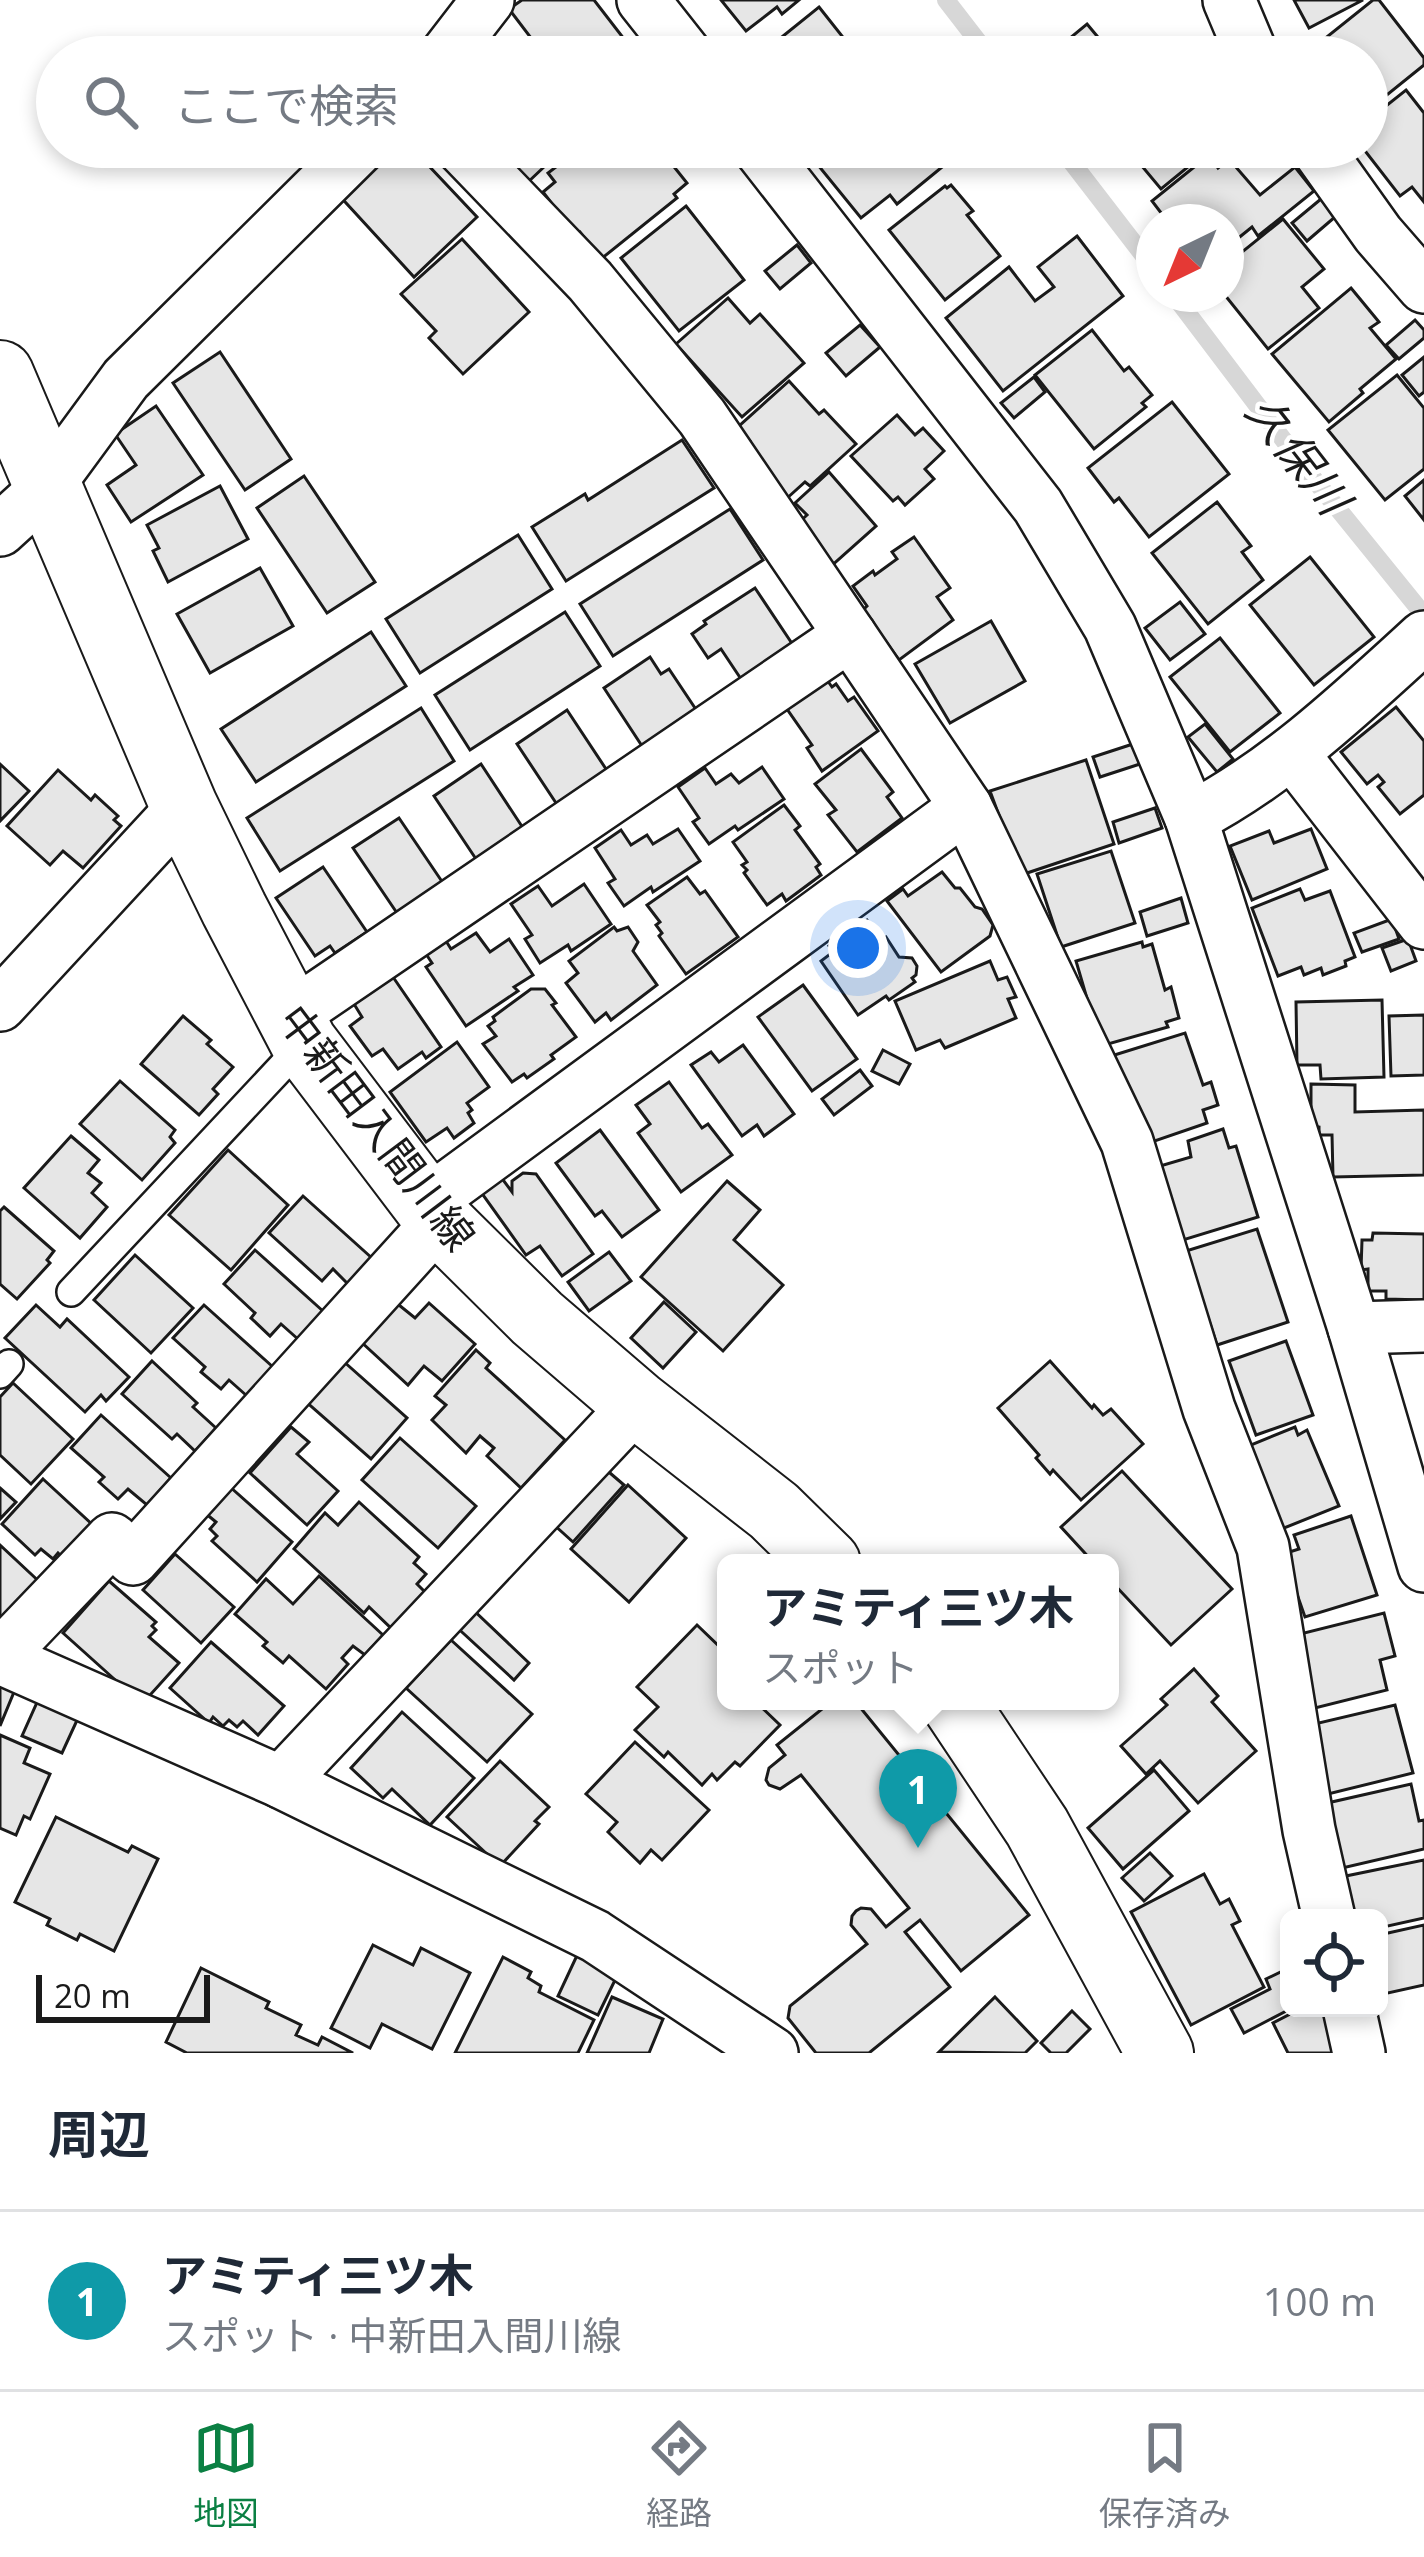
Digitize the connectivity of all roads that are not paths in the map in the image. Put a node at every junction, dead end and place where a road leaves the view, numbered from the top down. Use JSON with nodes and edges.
{"nodes":[{"id":1,"x":488,"y":0,"type":"edge"},
{"id":2,"x":644,"y":0,"type":"edge"},
{"id":3,"x":1229,"y":0,"type":"edge"},
{"id":4,"x":460,"y":36,"type":"edge"},
{"id":5,"x":672,"y":36,"type":"edge"},
{"id":6,"x":1244,"y":36,"type":"edge"},
{"id":7,"x":339,"y":168,"type":"edge"},
{"id":8,"x":481,"y":168,"type":"edge"},
{"id":9,"x":774,"y":168,"type":"edge"},
{"id":10,"x":1331,"y":168,"type":"edge"},
{"id":11,"x":1424,"y":287,"type":"edge"},
{"id":12,"x":0,"y":374,"type":"edge"},
{"id":13,"x":23,"y":509,"type":"edge"},
{"id":14,"x":850,"y":635,"type":"junction"},
{"id":15,"x":1418,"y":643,"type":"edge"},
{"id":16,"x":1292,"y":753,"type":"junction"},
{"id":17,"x":184,"y":806,"type":"junction"},
{"id":18,"x":967,"y":807,"type":"junction"},
{"id":19,"x":1191,"y":818,"type":"junction"},
{"id":20,"x":1424,"y":923,"type":"edge"},
{"id":21,"x":0,"y":1005,"type":"edge"},
{"id":22,"x":297,"y":1030,"type":"junction"},
{"id":23,"x":432,"y":1212,"type":"junction"},
{"id":24,"x":71,"y":1292,"type":"dead end"},
{"id":25,"x":1424,"y":1326,"type":"edge"},
{"id":26,"x":1354,"y":1328,"type":"junction"},
{"id":27,"x":637,"y":1404,"type":"junction"},
{"id":28,"x":817,"y":1554,"type":"edge"},
{"id":29,"x":1424,"y":1566,"type":"edge"},
{"id":30,"x":0,"y":1657,"type":"edge"},
{"id":31,"x":959,"y":1710,"type":"edge"},
{"id":32,"x":281,"y":1782,"type":"junction"},
{"id":33,"x":1327,"y":1909,"type":"edge"},
{"id":34,"x":1351,"y":2017,"type":"edge"},
{"id":35,"x":772,"y":2053,"type":"edge"},
{"id":36,"x":1160,"y":2053,"type":"edge"},
{"id":37,"x":1359,"y":2053,"type":"edge"}],
"edges":[{"from":1,"to":4,"type":"street"},
{"from":2,"to":5,"type":"street"},
{"from":3,"to":6,"type":"street"},
{"from":7,"to":13,"type":"street"},
{"from":8,"to":14,"type":"street"},
{"from":9,"to":19,"type":"street"},
{"from":10,"to":11,"type":"street"},
{"from":12,"to":13,"type":"main road","name":"中新田入間川線"},
{"from":13,"to":17,"type":"main road","name":"中新田入間川線"},
{"from":14,"to":18,"type":"street"},
{"from":14,"to":22,"type":"street"},
{"from":15,"to":16,"type":"street"},
{"from":16,"to":19,"type":"street"},
{"from":16,"to":20,"type":"street"},
{"from":17,"to":21,"type":"street"},
{"from":17,"to":22,"type":"main road","name":"中新田入間川線"},
{"from":18,"to":23,"type":"street"},
{"from":18,"to":33,"type":"street"},
{"from":19,"to":26,"type":"street"},
{"from":22,"to":23,"type":"main road","name":"中新田入間川線"},
{"from":22,"to":24,"type":"lane"},
{"from":23,"to":27,"type":"main road","name":"中新田入間川線"},
{"from":23,"to":30,"type":"street"},
{"from":25,"to":26,"type":"street"},
{"from":26,"to":29,"type":"street"},
{"from":27,"to":28,"type":"main road","name":"中新田入間川線"},
{"from":27,"to":32,"type":"street"},
{"from":30,"to":32,"type":"street"},
{"from":31,"to":36,"type":"main road"},
{"from":32,"to":35,"type":"street"},
{"from":34,"to":37,"type":"street"}]}
